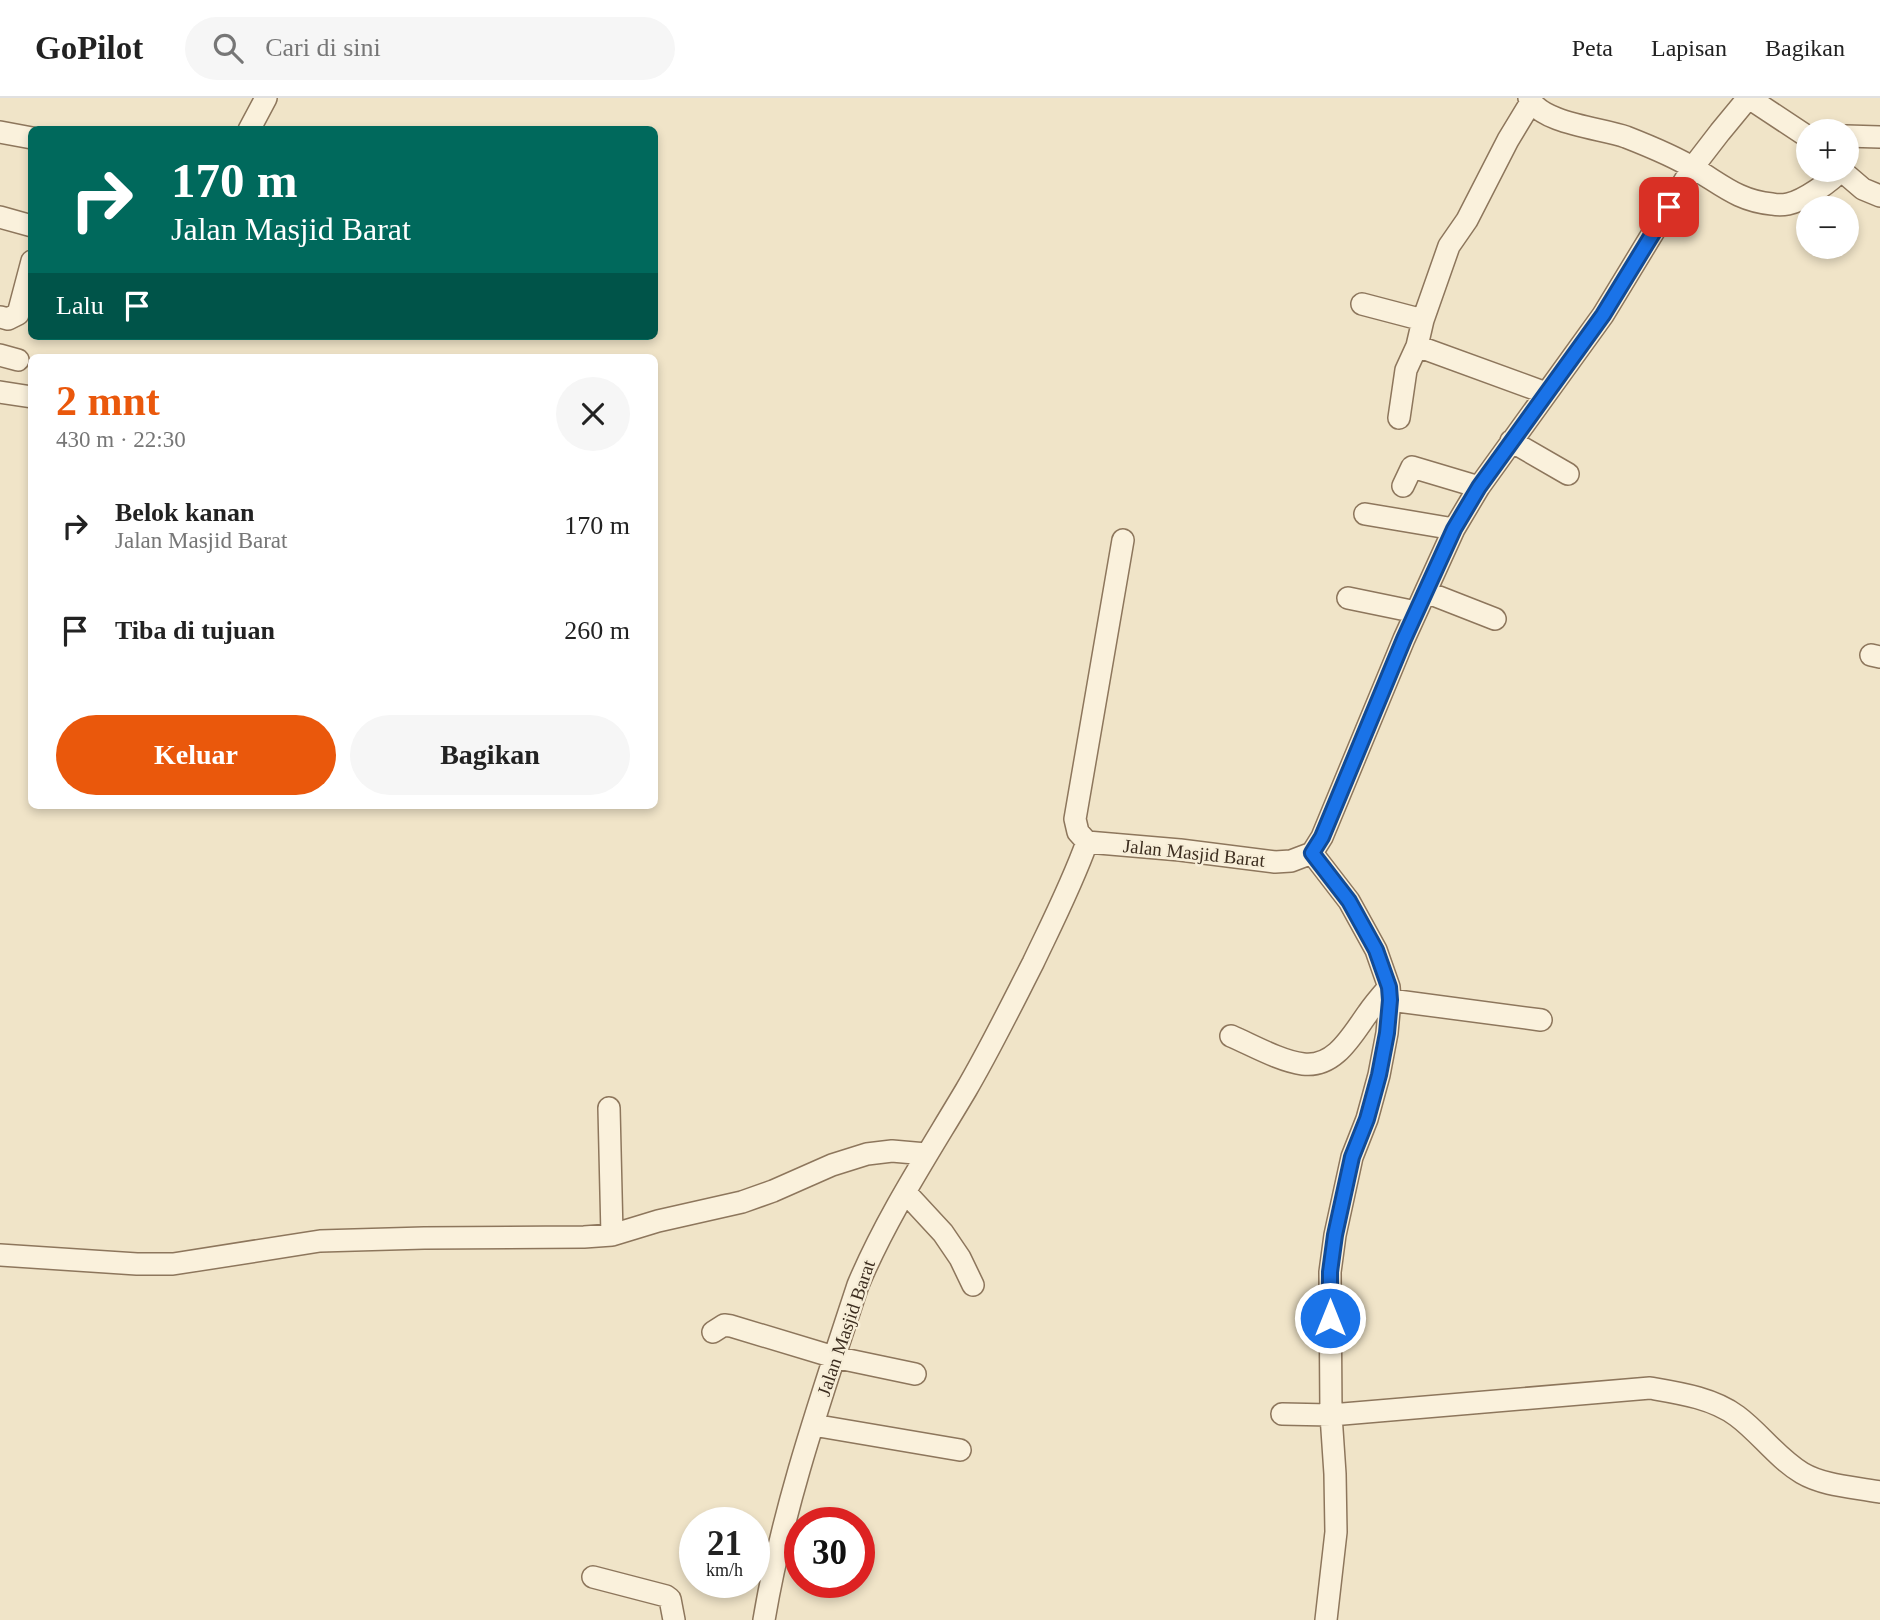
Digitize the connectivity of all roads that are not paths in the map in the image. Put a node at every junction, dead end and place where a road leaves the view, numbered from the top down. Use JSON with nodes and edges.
{"nodes":[{"id":1,"x":267,"y":98,"type":"edge"},
{"id":2,"x":1749,"y":98,"type":"edge"},
{"id":3,"x":1530,"y":100,"type":"edge"},
{"id":4,"x":251,"y":126,"type":"edge"},
{"id":5,"x":1796,"y":129,"type":"edge"},
{"id":6,"x":0,"y":132,"type":"edge"},
{"id":7,"x":1859,"y":136,"type":"edge"},
{"id":8,"x":28,"y":137,"type":"edge"},
{"id":9,"x":1880,"y":137,"type":"edge"},
{"id":10,"x":1693,"y":167,"type":"junction"},
{"id":11,"x":1826,"y":182,"type":"edge"},
{"id":12,"x":1855,"y":182,"type":"edge"},
{"id":13,"x":1880,"y":196,"type":"edge"},
{"id":14,"x":0,"y":217,"type":"edge"},
{"id":15,"x":28,"y":225,"type":"edge"},
{"id":16,"x":28,"y":276,"type":"edge"},
{"id":17,"x":1362,"y":304,"type":"dead end"},
{"id":18,"x":0,"y":317,"type":"edge"},
{"id":19,"x":1423,"y":320,"type":"junction"},
{"id":20,"x":1416,"y":346,"type":"junction"},
{"id":21,"x":0,"y":392,"type":"edge"},
{"id":22,"x":1546,"y":393,"type":"junction"},
{"id":23,"x":28,"y":396,"type":"edge"},
{"id":24,"x":1399,"y":418,"type":"dead end"},
{"id":25,"x":1511,"y":442,"type":"junction"},
{"id":26,"x":1568,"y":474,"type":"dead end"},
{"id":27,"x":1403,"y":486,"type":"dead end"},
{"id":28,"x":1479,"y":487,"type":"junction"},
{"id":29,"x":1365,"y":514,"type":"dead end"},
{"id":30,"x":1454,"y":529,"type":"junction"},
{"id":31,"x":1123,"y":540,"type":"dead end"},
{"id":32,"x":1426,"y":592,"type":"junction"},
{"id":33,"x":1348,"y":598,"type":"dead end"},
{"id":34,"x":1416,"y":612,"type":"junction"},
{"id":35,"x":1495,"y":619,"type":"dead end"},
{"id":36,"x":1087,"y":842,"type":"junction"},
{"id":37,"x":1312,"y":853,"type":"junction"},
{"id":38,"x":1389,"y":994,"type":"junction"},
{"id":39,"x":1541,"y":1020,"type":"dead end"},
{"id":40,"x":1231,"y":1035,"type":"dead end"},
{"id":41,"x":609,"y":1108,"type":"dead end"},
{"id":42,"x":926,"y":1154,"type":"junction"},
{"id":43,"x":906,"y":1192,"type":"junction"},
{"id":44,"x":612,"y":1234,"type":"junction"},
{"id":45,"x":0,"y":1255,"type":"edge"},
{"id":46,"x":973,"y":1285,"type":"dead end"},
{"id":47,"x":713,"y":1332,"type":"dead end"},
{"id":48,"x":834,"y":1357,"type":"junction"},
{"id":49,"x":915,"y":1374,"type":"dead end"},
{"id":50,"x":1282,"y":1414,"type":"dead end"},
{"id":51,"x":1331,"y":1415,"type":"junction"},
{"id":52,"x":813,"y":1425,"type":"junction"},
{"id":53,"x":960,"y":1450,"type":"dead end"},
{"id":54,"x":1880,"y":1492,"type":"edge"},
{"id":55,"x":593,"y":1577,"type":"dead end"},
{"id":56,"x":674,"y":1620,"type":"edge"},
{"id":57,"x":764,"y":1620,"type":"edge"},
{"id":58,"x":1326,"y":1620,"type":"edge"}],
"edges":[{"from":1,"to":4,"type":"street"},
{"from":2,"to":5,"type":"street"},
{"from":2,"to":10,"type":"street"},
{"from":3,"to":10,"type":"street"},
{"from":3,"to":19,"type":"street"},
{"from":6,"to":8,"type":"street"},
{"from":7,"to":9,"type":"street"},
{"from":10,"to":11,"type":"street"},
{"from":10,"to":22,"type":"street"},
{"from":12,"to":13,"type":"street"},
{"from":14,"to":15,"type":"street"},
{"from":16,"to":18,"type":"street"},
{"from":17,"to":19,"type":"street"},
{"from":19,"to":20,"type":"street"},
{"from":20,"to":22,"type":"street"},
{"from":20,"to":24,"type":"street"},
{"from":21,"to":23,"type":"street"},
{"from":22,"to":25,"type":"street"},
{"from":25,"to":26,"type":"street"},
{"from":25,"to":28,"type":"street"},
{"from":27,"to":28,"type":"street"},
{"from":28,"to":30,"type":"street"},
{"from":29,"to":30,"type":"street"},
{"from":30,"to":32,"type":"street"},
{"from":31,"to":36,"type":"street"},
{"from":32,"to":34,"type":"street"},
{"from":32,"to":35,"type":"street"},
{"from":33,"to":34,"type":"street"},
{"from":34,"to":37,"type":"street"},
{"from":36,"to":37,"type":"street","name":"Jalan Masjid Barat"},
{"from":36,"to":42,"type":"street","name":"Jalan Masjid Barat"},
{"from":37,"to":38,"type":"street"},
{"from":38,"to":39,"type":"street"},
{"from":38,"to":40,"type":"street"},
{"from":38,"to":51,"type":"street"},
{"from":41,"to":44,"type":"street"},
{"from":42,"to":43,"type":"street","name":"Jalan Masjid Barat"},
{"from":42,"to":44,"type":"street"},
{"from":43,"to":46,"type":"street"},
{"from":43,"to":48,"type":"street","name":"Jalan Masjid Barat"},
{"from":44,"to":45,"type":"street"},
{"from":47,"to":48,"type":"street"},
{"from":48,"to":49,"type":"street"},
{"from":48,"to":52,"type":"street","name":"Jalan Masjid Barat"},
{"from":50,"to":51,"type":"street"},
{"from":51,"to":54,"type":"street"},
{"from":51,"to":58,"type":"street"},
{"from":52,"to":53,"type":"street"},
{"from":52,"to":57,"type":"street","name":"Jalan Masjid Barat"},
{"from":55,"to":56,"type":"street"}]}
